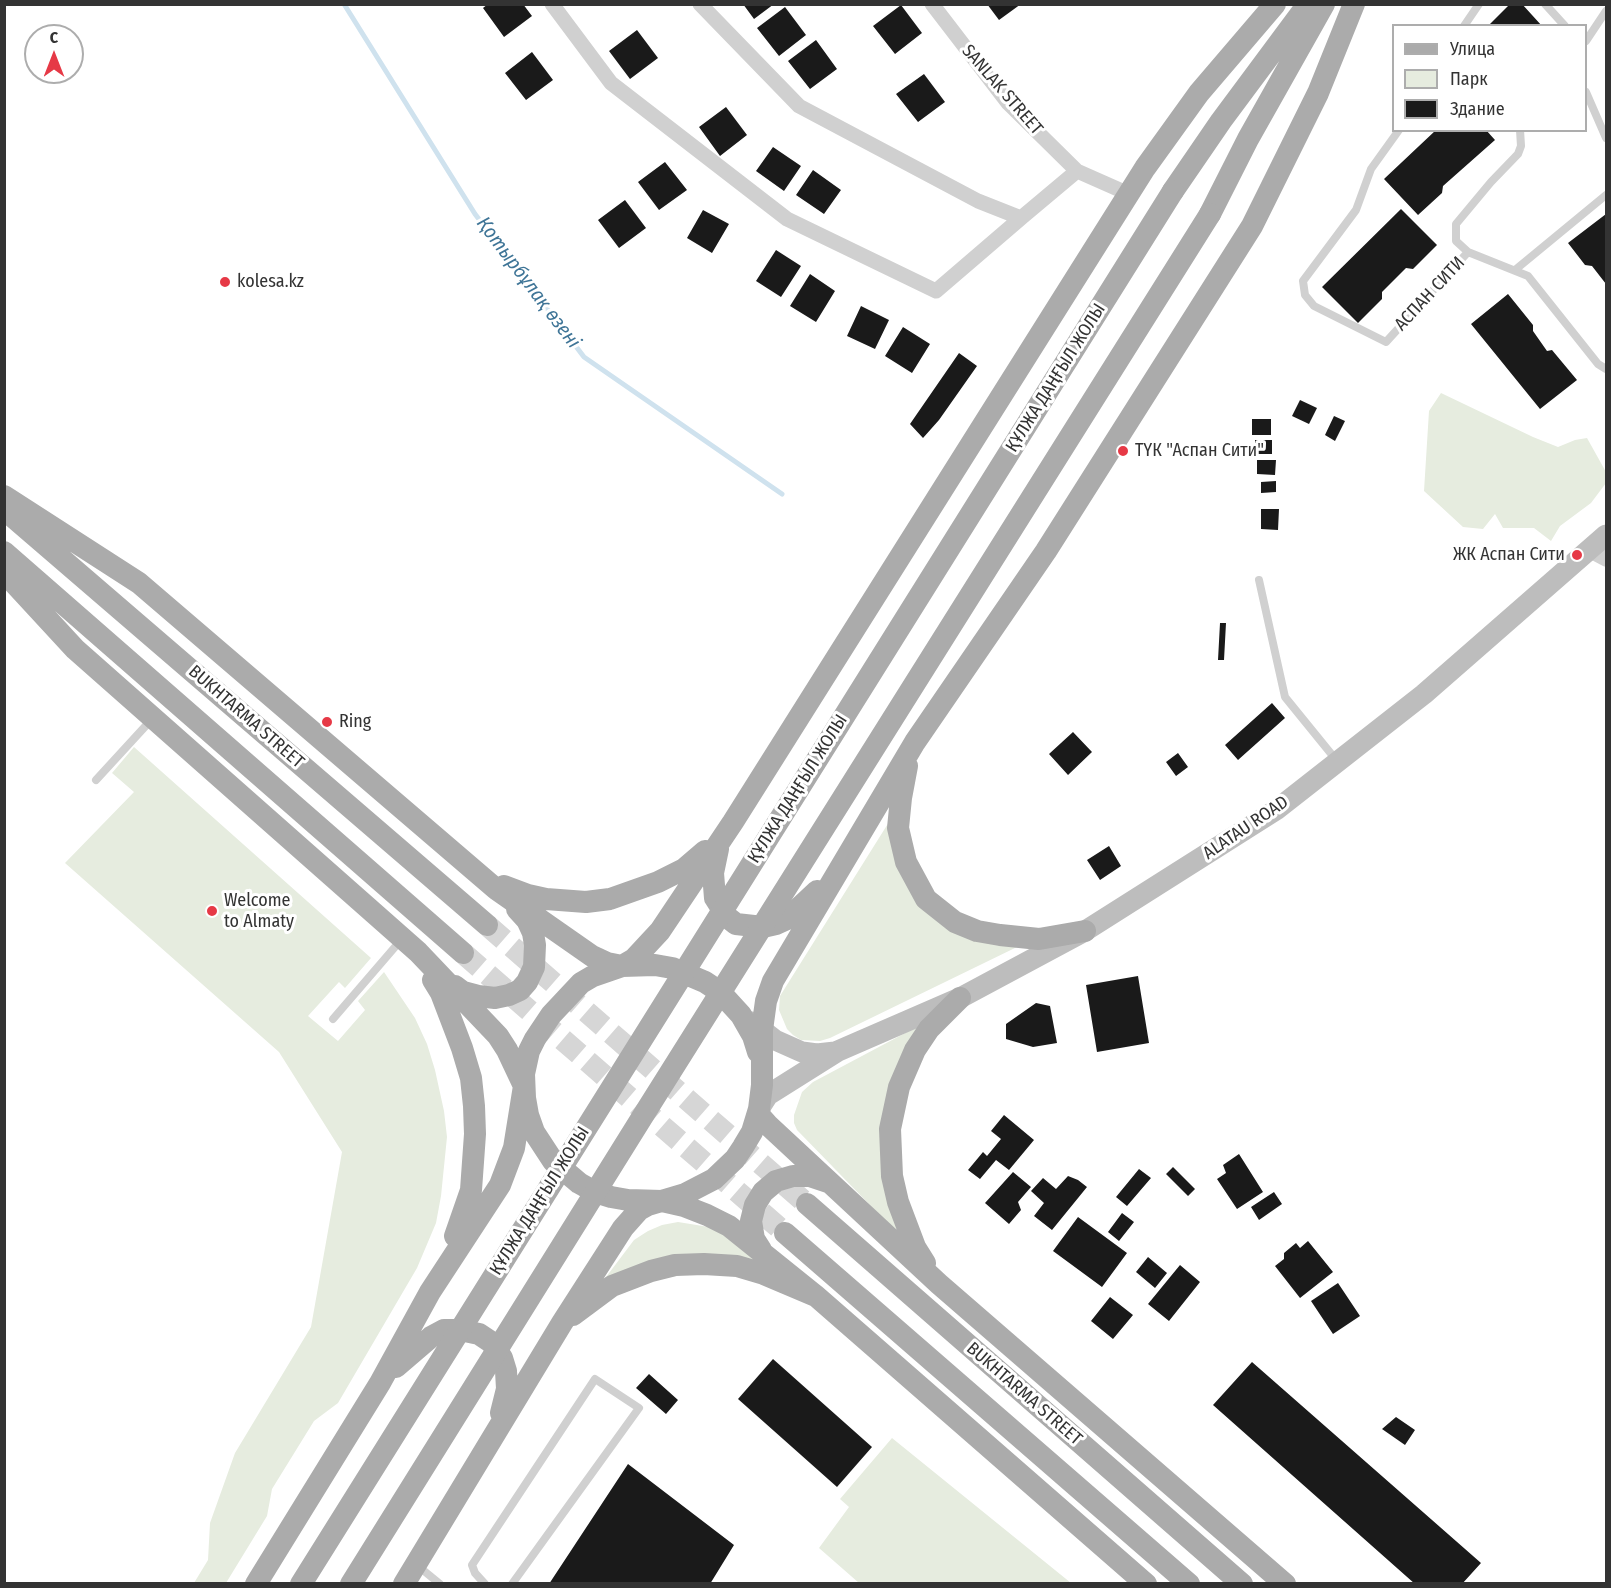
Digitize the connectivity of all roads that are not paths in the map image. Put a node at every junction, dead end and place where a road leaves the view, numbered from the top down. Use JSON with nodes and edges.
{"nodes":[{"id":1,"x":552,"y":4,"type":"edge"},
{"id":2,"x":700,"y":4,"type":"edge"},
{"id":3,"x":932,"y":4,"type":"edge"},
{"id":4,"x":1275,"y":4,"type":"edge"},
{"id":5,"x":1308,"y":4,"type":"edge"},
{"id":6,"x":1324,"y":4,"type":"edge"},
{"id":7,"x":1354,"y":4,"type":"edge"},
{"id":8,"x":1479,"y":4,"type":"edge"},
{"id":9,"x":1545,"y":4,"type":"edge"},
{"id":10,"x":1606,"y":11,"type":"edge"},
{"id":11,"x":1465,"y":24,"type":"edge"},
{"id":12,"x":1562,"y":24,"type":"edge"},
{"id":13,"x":1587,"y":40,"type":"edge"},
{"id":14,"x":1587,"y":94,"type":"edge"},
{"id":15,"x":1398,"y":132,"type":"edge"},
{"id":16,"x":1520,"y":132,"type":"edge"},
{"id":17,"x":1606,"y":138,"type":"edge"},
{"id":18,"x":1077,"y":171,"type":"junction"},
{"id":19,"x":1129,"y":194,"type":"junction"},
{"id":20,"x":1606,"y":195,"type":"edge"},
{"id":21,"x":1021,"y":218,"type":"junction"},
{"id":22,"x":1468,"y":252,"type":"junction"},
{"id":23,"x":1515,"y":270,"type":"junction"},
{"id":24,"x":1606,"y":369,"type":"edge"},
{"id":25,"x":4,"y":496,"type":"edge"},
{"id":26,"x":4,"y":509,"type":"edge"},
{"id":27,"x":1606,"y":535,"type":"edge"},
{"id":28,"x":4,"y":552,"type":"edge"},
{"id":29,"x":1598,"y":555,"type":"edge"},
{"id":30,"x":4,"y":572,"type":"edge"},
{"id":31,"x":1259,"y":580,"type":"dead end"},
{"id":32,"x":153,"y":718,"type":"junction"},
{"id":33,"x":915,"y":742,"type":"junction"},
{"id":34,"x":1338,"y":762,"type":"junction"},
{"id":35,"x":96,"y":780,"type":"dead end"},
{"id":36,"x":728,"y":829,"type":"junction"},
{"id":37,"x":847,"y":856,"type":"junction"},
{"id":38,"x":475,"y":872,"type":"junction"},
{"id":39,"x":496,"y":889,"type":"junction"},
{"id":40,"x":487,"y":925,"type":"tunnel mouth"},
{"id":41,"x":1085,"y":931,"type":"junction"},
{"id":42,"x":417,"y":952,"type":"junction"},
{"id":43,"x":464,"y":953,"type":"tunnel mouth"},
{"id":44,"x":622,"y":966,"type":"junction"},
{"id":45,"x":960,"y":998,"type":"junction"},
{"id":46,"x":733,"y":1005,"type":"junction"},
{"id":47,"x":333,"y":1019,"type":"dead end"},
{"id":48,"x":762,"y":1030,"type":"junction"},
{"id":49,"x":838,"y":1052,"type":"junction"},
{"id":50,"x":762,"y":1071,"type":"junction"},
{"id":51,"x":524,"y":1086,"type":"junction"},
{"id":52,"x":759,"y":1109,"type":"junction"},
{"id":53,"x":829,"y":1183,"type":"junction"},
{"id":54,"x":662,"y":1201,"type":"junction"},
{"id":55,"x":807,"y":1204,"type":"tunnel mouth"},
{"id":56,"x":785,"y":1233,"type":"tunnel mouth"},
{"id":57,"x":761,"y":1250,"type":"junction"},
{"id":58,"x":939,"y":1284,"type":"junction"},
{"id":59,"x":430,"y":1292,"type":"junction"},
{"id":60,"x":816,"y":1296,"type":"junction"},
{"id":61,"x":562,"y":1323,"type":"junction"},
{"id":62,"x":380,"y":1383,"type":"junction"},
{"id":63,"x":489,"y":1445,"type":"junction"},
{"id":64,"x":417,"y":1565,"type":"junction"},
{"id":65,"x":256,"y":1584,"type":"edge"},
{"id":66,"x":301,"y":1584,"type":"edge"},
{"id":67,"x":351,"y":1584,"type":"edge"},
{"id":68,"x":404,"y":1584,"type":"edge"},
{"id":69,"x":440,"y":1584,"type":"edge"},
{"id":70,"x":485,"y":1584,"type":"edge"},
{"id":71,"x":512,"y":1584,"type":"edge"},
{"id":72,"x":1146,"y":1584,"type":"edge"},
{"id":73,"x":1189,"y":1584,"type":"edge"},
{"id":74,"x":1242,"y":1584,"type":"edge"},
{"id":75,"x":1285,"y":1584,"type":"edge"}],
"edges":[{"from":1,"to":21,"type":"street"},
{"from":2,"to":21,"type":"street"},
{"from":3,"to":18,"type":"street","name":"SANLAK STREET"},
{"from":4,"to":19,"type":"main road"},
{"from":5,"to":66,"type":"main road","name":"ҚҰЛЖА ДАҢҒЫЛ ЖОЛЫ","bridge":true},
{"from":6,"to":67,"type":"main road","bridge":true},
{"from":7,"to":33,"type":"main road"},
{"from":8,"to":11,"type":"lane"},
{"from":9,"to":12,"type":"lane"},
{"from":10,"to":13,"type":"lane"},
{"from":14,"to":17,"type":"lane"},
{"from":15,"to":22,"type":"lane","name":"АСПАН СИТИ"},
{"from":16,"to":22,"type":"lane","name":"АСПАН СИТИ"},
{"from":18,"to":19,"type":"street"},
{"from":18,"to":21,"type":"street"},
{"from":19,"to":36,"type":"main road"},
{"from":20,"to":23,"type":"lane"},
{"from":22,"to":23,"type":"lane"},
{"from":23,"to":24,"type":"lane"},
{"from":25,"to":38,"type":"main road"},
{"from":26,"to":40,"type":"main road","name":"BUKHTARMA STREET"},
{"from":27,"to":29,"type":"main road","name":"ALATAU ROAD"},
{"from":28,"to":43,"type":"main road","name":"BUKHTARMA STREET"},
{"from":29,"to":34,"type":"main road","name":"ALATAU ROAD"},
{"from":30,"to":32,"type":"main road"},
{"from":31,"to":34,"type":"lane"},
{"from":32,"to":35,"type":"lane"},
{"from":32,"to":42,"type":"main road"},
{"from":33,"to":37,"type":"main road"},
{"from":33,"to":41,"type":"main road"},
{"from":34,"to":41,"type":"main road","name":"ALATAU ROAD"},
{"from":36,"to":37,"type":"main road"},
{"from":36,"to":38,"type":"main road"},
{"from":36,"to":44,"type":"main road"},
{"from":37,"to":48,"type":"main road"},
{"from":38,"to":39,"type":"main road"},
{"from":39,"to":42,"type":"main road"},
{"from":39,"to":44,"type":"main road"},
{"from":41,"to":45,"type":"main road","name":"ALATAU ROAD"},
{"from":42,"to":47,"type":"lane"},
{"from":42,"to":51,"type":"main road"},
{"from":42,"to":59,"type":"main road"},
{"from":44,"to":46,"type":"main road"},
{"from":44,"to":51,"type":"main road"},
{"from":45,"to":49,"type":"main road","name":"ALATAU ROAD"},
{"from":45,"to":58,"type":"main road"},
{"from":46,"to":48,"type":"main road"},
{"from":46,"to":50,"type":"main road"},
{"from":48,"to":49,"type":"main road"},
{"from":48,"to":50,"type":"main road"},
{"from":49,"to":52,"type":"main road"},
{"from":50,"to":52,"type":"main road"},
{"from":51,"to":54,"type":"main road"},
{"from":51,"to":59,"type":"main road"},
{"from":52,"to":53,"type":"main road"},
{"from":52,"to":54,"type":"main road"},
{"from":53,"to":57,"type":"main road"},
{"from":53,"to":58,"type":"main road"},
{"from":54,"to":57,"type":"main road"},
{"from":54,"to":61,"type":"main road"},
{"from":55,"to":74,"type":"main road","name":"BUKHTARMA STREET"},
{"from":56,"to":73,"type":"main road","name":"BUKHTARMA STREET"},
{"from":57,"to":60,"type":"main road"},
{"from":58,"to":75,"type":"main road"},
{"from":59,"to":62,"type":"main road"},
{"from":60,"to":61,"type":"main road"},
{"from":60,"to":72,"type":"main road"},
{"from":61,"to":63,"type":"main road"},
{"from":62,"to":63,"type":"main road"},
{"from":62,"to":65,"type":"main road"},
{"from":63,"to":64,"type":"main road"},
{"from":64,"to":68,"type":"main road"},
{"from":64,"to":69,"type":"lane"},
{"from":70,"to":71,"type":"lane"}]}
